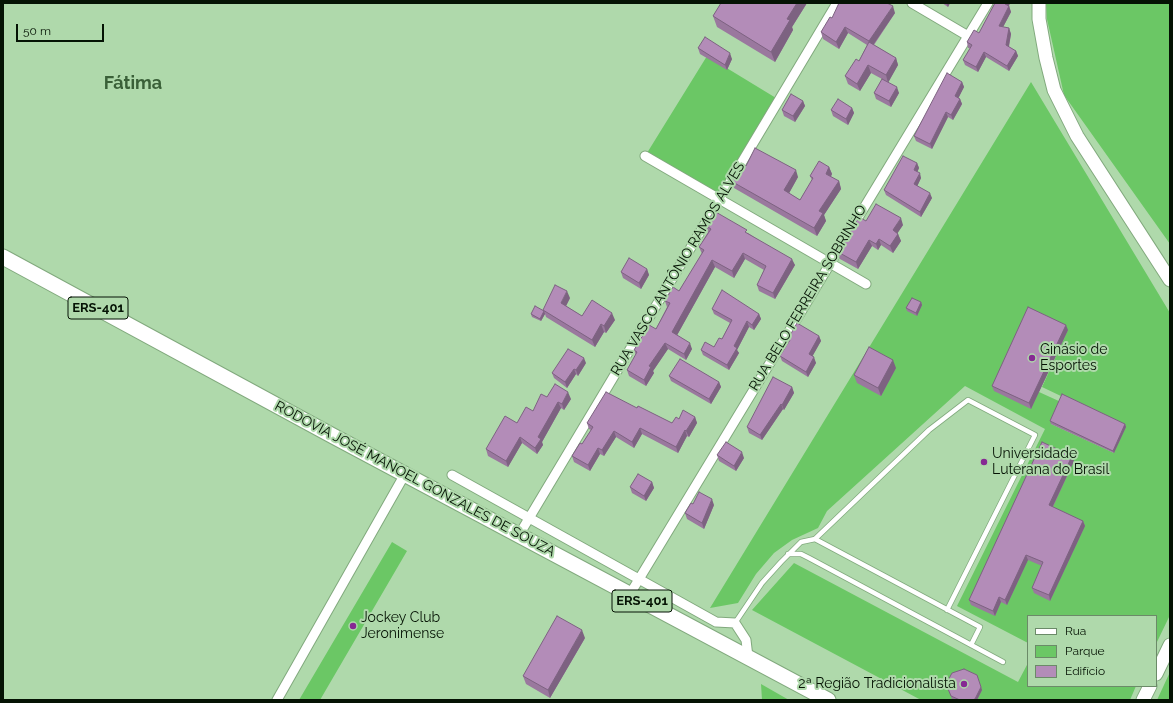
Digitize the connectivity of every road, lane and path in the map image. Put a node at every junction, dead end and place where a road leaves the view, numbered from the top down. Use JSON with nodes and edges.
{"nodes":[{"id":1,"x":837,"y":3,"type":"edge"},
{"id":2,"x":912,"y":3,"type":"edge"},
{"id":3,"x":988,"y":3,"type":"edge"},
{"id":4,"x":1039,"y":3,"type":"edge"},
{"id":5,"x":968,"y":36,"type":"junction"},
{"id":6,"x":645,"y":156,"type":"dead end"},
{"id":7,"x":719,"y":200,"type":"junction"},
{"id":8,"x":3,"y":257,"type":"edge"},
{"id":9,"x":829,"y":262,"type":"junction"},
{"id":10,"x":1170,"y":280,"type":"edge"},
{"id":11,"x":866,"y":284,"type":"dead end"},
{"id":12,"x":405,"y":474,"type":"junction"},
{"id":13,"x":452,"y":475,"type":"dead end"},
{"id":14,"x":529,"y":518,"type":"junction"},
{"id":15,"x":519,"y":535,"type":"junction"},
{"id":16,"x":815,"y":539,"type":"junction"},
{"id":17,"x":788,"y":554,"type":"junction"},
{"id":18,"x":639,"y":579,"type":"junction"},
{"id":19,"x":630,"y":594,"type":"junction"},
{"id":20,"x":947,"y":610,"type":"junction"},
{"id":21,"x":716,"y":622,"type":"junction"},
{"id":22,"x":735,"y":623,"type":"junction"},
{"id":23,"x":698,"y":630,"type":"junction"},
{"id":24,"x":971,"y":645,"type":"junction"},
{"id":25,"x":1170,"y":645,"type":"edge"},
{"id":26,"x":748,"y":657,"type":"junction"},
{"id":27,"x":1003,"y":662,"type":"dead end"},
{"id":28,"x":1157,"y":672,"type":"edge"},
{"id":29,"x":1150,"y":687,"type":"edge"},
{"id":30,"x":277,"y":700,"type":"edge"},
{"id":31,"x":828,"y":700,"type":"edge"},
{"id":32,"x":1143,"y":700,"type":"edge"}],
"edges":[{"from":1,"to":7,"type":"street","name":"RUA VASCO ANTÔNIO RAMOS ALVES"},
{"from":2,"to":5,"type":"street"},
{"from":3,"to":5,"type":"street","name":"RUA BELO FERREIRA SOBRINHO"},
{"from":4,"to":10,"type":"main road"},
{"from":5,"to":9,"type":"street","name":"RUA BELO FERREIRA SOBRINHO"},
{"from":6,"to":7,"type":"street"},
{"from":7,"to":9,"type":"street"},
{"from":7,"to":14,"type":"street","name":"RUA VASCO ANTÔNIO RAMOS ALVES"},
{"from":8,"to":12,"type":"main road","name":"RODOVIA JOSÉ MANOEL GONZALES DE SOUZA","number":"ERS-401"},
{"from":9,"to":11,"type":"street"},
{"from":9,"to":18,"type":"street","name":"RUA BELO FERREIRA SOBRINHO"},
{"from":12,"to":15,"type":"main road","name":"RODOVIA JOSÉ MANOEL GONZALES DE SOUZA","number":"ERS-401"},
{"from":12,"to":30,"type":"street"},
{"from":13,"to":14,"type":"street"},
{"from":14,"to":15,"type":"street","name":"RUA VASCO ANTÔNIO RAMOS ALVES"},
{"from":14,"to":18,"type":"street"},
{"from":15,"to":19,"type":"main road","name":"RODOVIA JOSÉ MANOEL GONZALES DE SOUZA","number":"ERS-401"},
{"from":16,"to":17,"type":"lane"},
{"from":16,"to":20,"type":"lane"},
{"from":16,"to":20,"type":"lane"},
{"from":17,"to":22,"type":"lane"},
{"from":17,"to":24,"type":"lane"},
{"from":18,"to":19,"type":"street","name":"RUA BELO FERREIRA SOBRINHO"},
{"from":18,"to":21,"type":"street"},
{"from":19,"to":23,"type":"main road","name":"RODOVIA JOSÉ MANOEL GONZALES DE SOUZA","number":"ERS-401"},
{"from":20,"to":24,"type":"lane"},
{"from":21,"to":22,"type":"street"},
{"from":21,"to":23,"type":"street"},
{"from":22,"to":26,"type":"street"},
{"from":23,"to":26,"type":"main road","name":"RODOVIA JOSÉ MANOEL GONZALES DE SOUZA","number":"ERS-401"},
{"from":24,"to":27,"type":"lane"},
{"from":25,"to":28,"type":"main road"},
{"from":26,"to":31,"type":"main road","name":"RODOVIA JOSÉ MANOEL GONZALES DE SOUZA","number":"ERS-401"},
{"from":29,"to":32,"type":"main road"}]}
